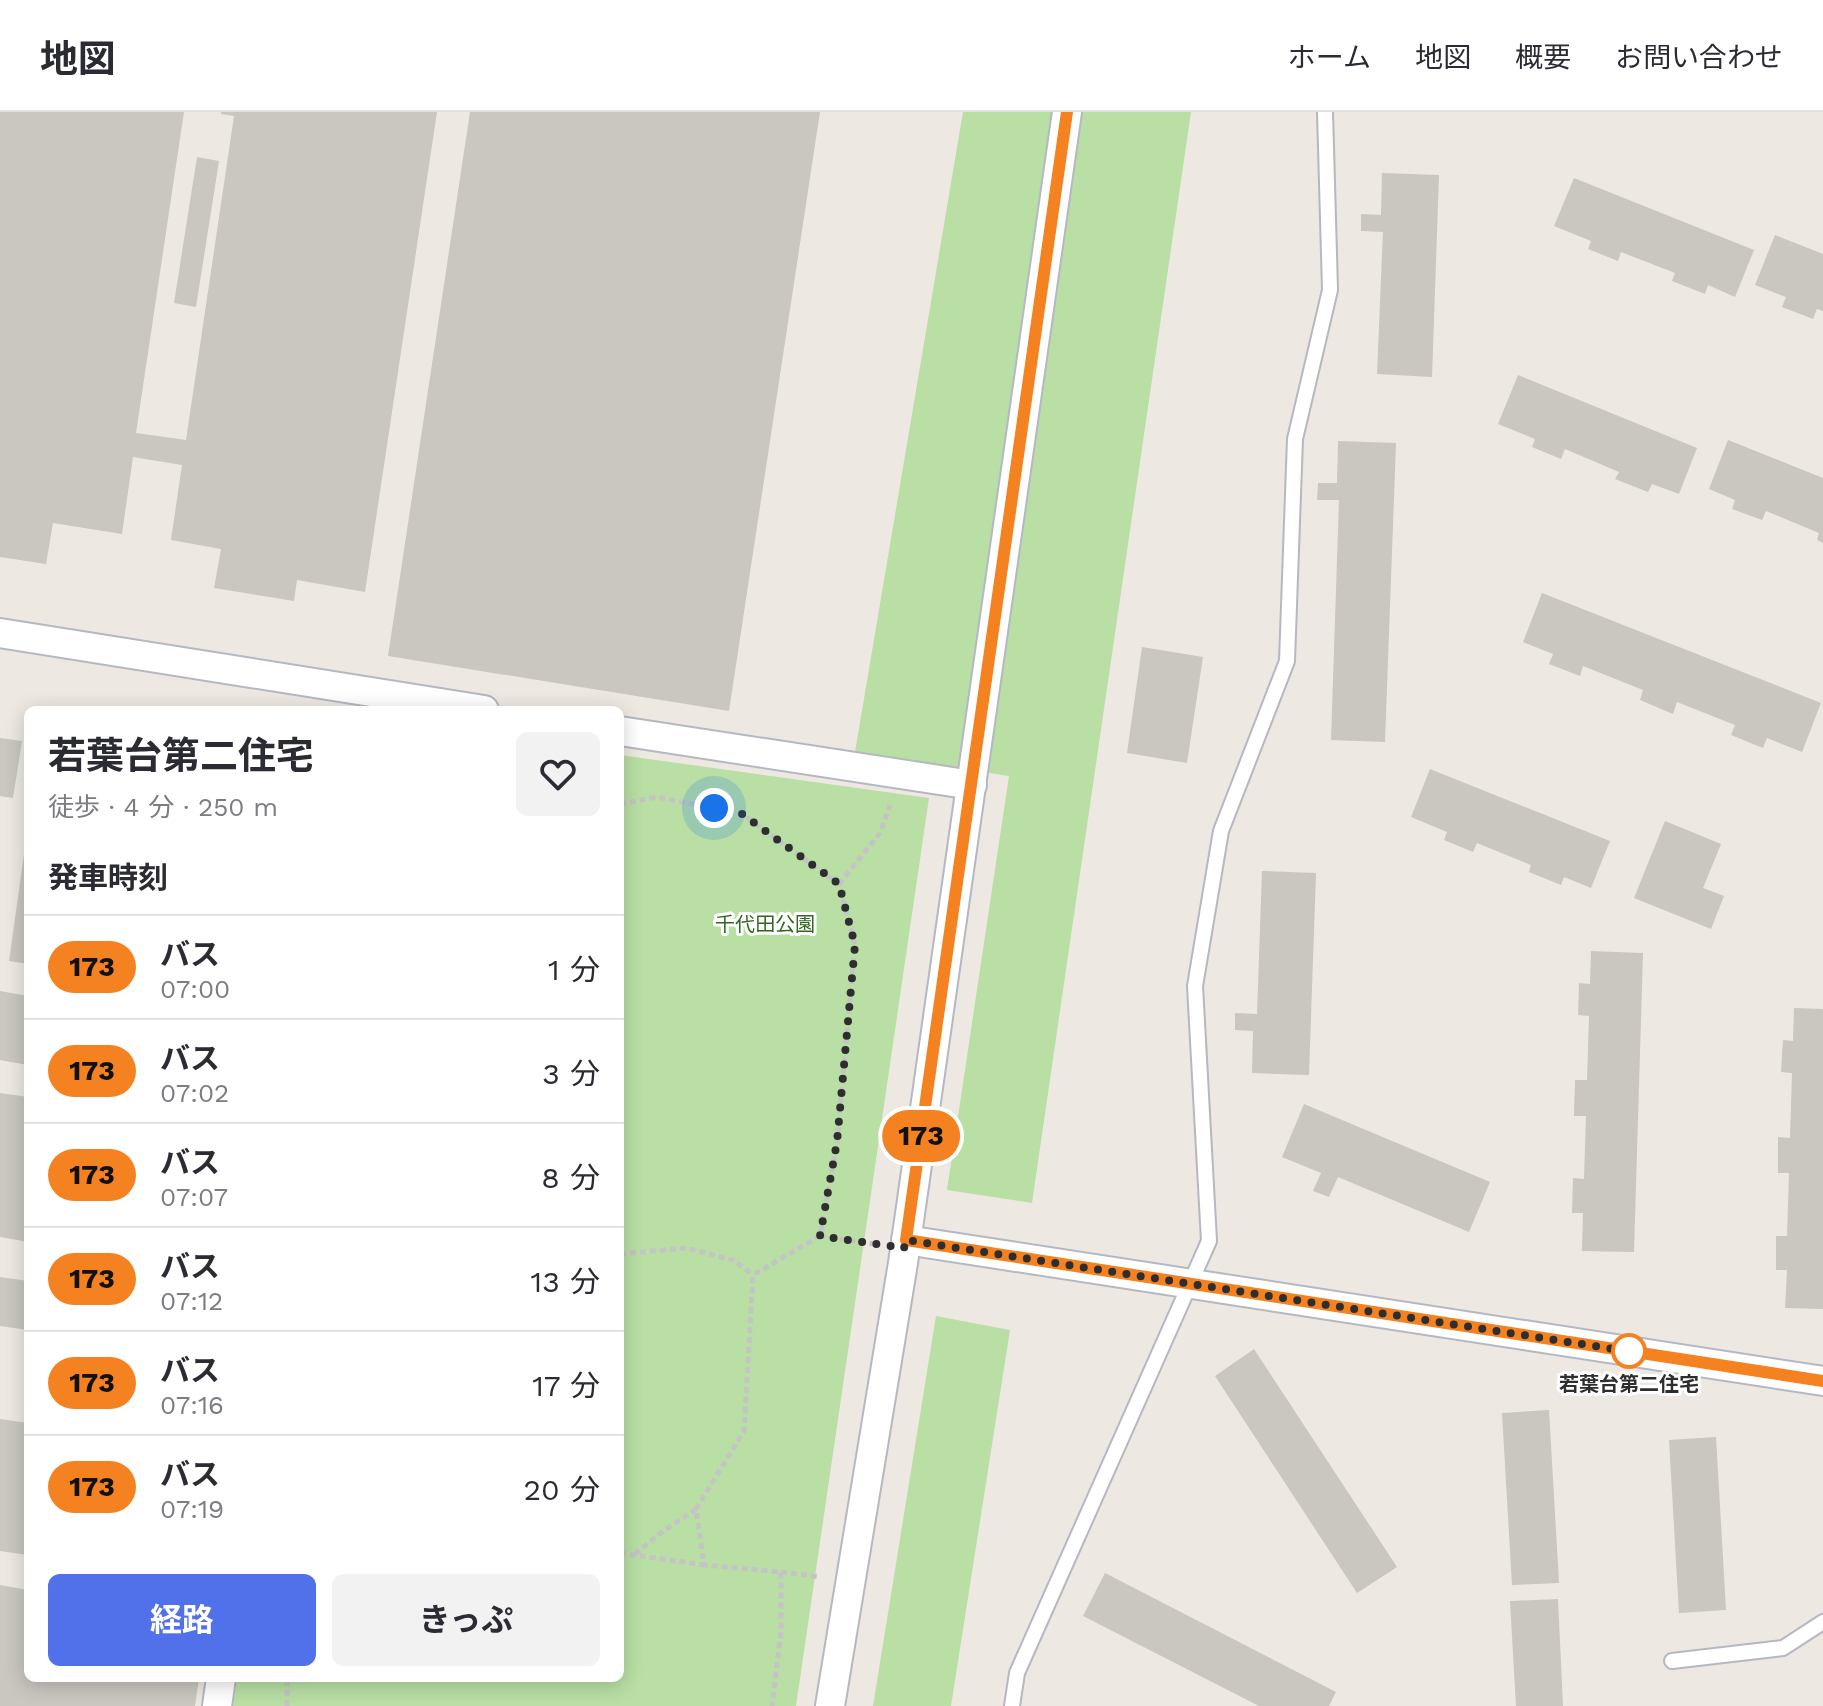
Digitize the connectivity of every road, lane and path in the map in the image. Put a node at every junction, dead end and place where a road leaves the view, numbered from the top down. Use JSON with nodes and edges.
{"nodes":[{"id":1,"x":1067,"y":112,"type":"edge"},
{"id":2,"x":1325,"y":112,"type":"edge"},
{"id":3,"x":0,"y":633,"type":"edge"},
{"id":4,"x":369,"y":701,"type":"edge"},
{"id":5,"x":433,"y":706,"type":"edge"},
{"id":6,"x":624,"y":732,"type":"edge"},
{"id":7,"x":900,"y":774,"type":"junction"},
{"id":8,"x":972,"y":785,"type":"junction"},
{"id":9,"x":624,"y":803,"type":"edge"},
{"id":10,"x":839,"y":884,"type":"junction"},
{"id":11,"x":820,"y":1236,"type":"junction"},
{"id":12,"x":905,"y":1244,"type":"junction"},
{"id":13,"x":624,"y":1254,"type":"edge"},
{"id":14,"x":753,"y":1275,"type":"junction"},
{"id":15,"x":1190,"y":1284,"type":"junction"},
{"id":16,"x":1823,"y":1381,"type":"edge"},
{"id":17,"x":696,"y":1509,"type":"junction"},
{"id":18,"x":624,"y":1554,"type":"edge"},
{"id":19,"x":634,"y":1555,"type":"junction"},
{"id":20,"x":704,"y":1565,"type":"junction"},
{"id":21,"x":781,"y":1572,"type":"junction"},
{"id":22,"x":850,"y":1582,"type":"junction"},
{"id":23,"x":1823,"y":1622,"type":"edge"},
{"id":24,"x":1672,"y":1661,"type":"dead end"},
{"id":25,"x":220,"y":1682,"type":"edge"},
{"id":26,"x":287,"y":1682,"type":"edge"},
{"id":27,"x":217,"y":1706,"type":"edge"},
{"id":28,"x":287,"y":1706,"type":"edge"},
{"id":29,"x":772,"y":1706,"type":"edge"},
{"id":30,"x":830,"y":1706,"type":"edge"},
{"id":31,"x":1012,"y":1706,"type":"edge"}],
"edges":[{"from":1,"to":8,"type":"street"},
{"from":2,"to":15,"type":"lane"},
{"from":3,"to":4,"type":"street"},
{"from":4,"to":5,"type":"street"},
{"from":6,"to":7,"type":"street"},
{"from":7,"to":8,"type":"street"},
{"from":7,"to":10,"type":"path"},
{"from":8,"to":12,"type":"street"},
{"from":9,"to":10,"type":"path"},
{"from":10,"to":11,"type":"path"},
{"from":11,"to":12,"type":"path"},
{"from":11,"to":14,"type":"path"},
{"from":12,"to":15,"type":"street"},
{"from":12,"to":22,"type":"street"},
{"from":13,"to":14,"type":"path"},
{"from":14,"to":17,"type":"path"},
{"from":15,"to":16,"type":"street"},
{"from":15,"to":31,"type":"lane"},
{"from":17,"to":19,"type":"path"},
{"from":17,"to":20,"type":"path"},
{"from":18,"to":19,"type":"path"},
{"from":19,"to":20,"type":"path"},
{"from":20,"to":21,"type":"path"},
{"from":21,"to":22,"type":"path"},
{"from":21,"to":29,"type":"path"},
{"from":22,"to":30,"type":"street"},
{"from":23,"to":24,"type":"lane"},
{"from":25,"to":27,"type":"street"},
{"from":26,"to":28,"type":"path"}]}
